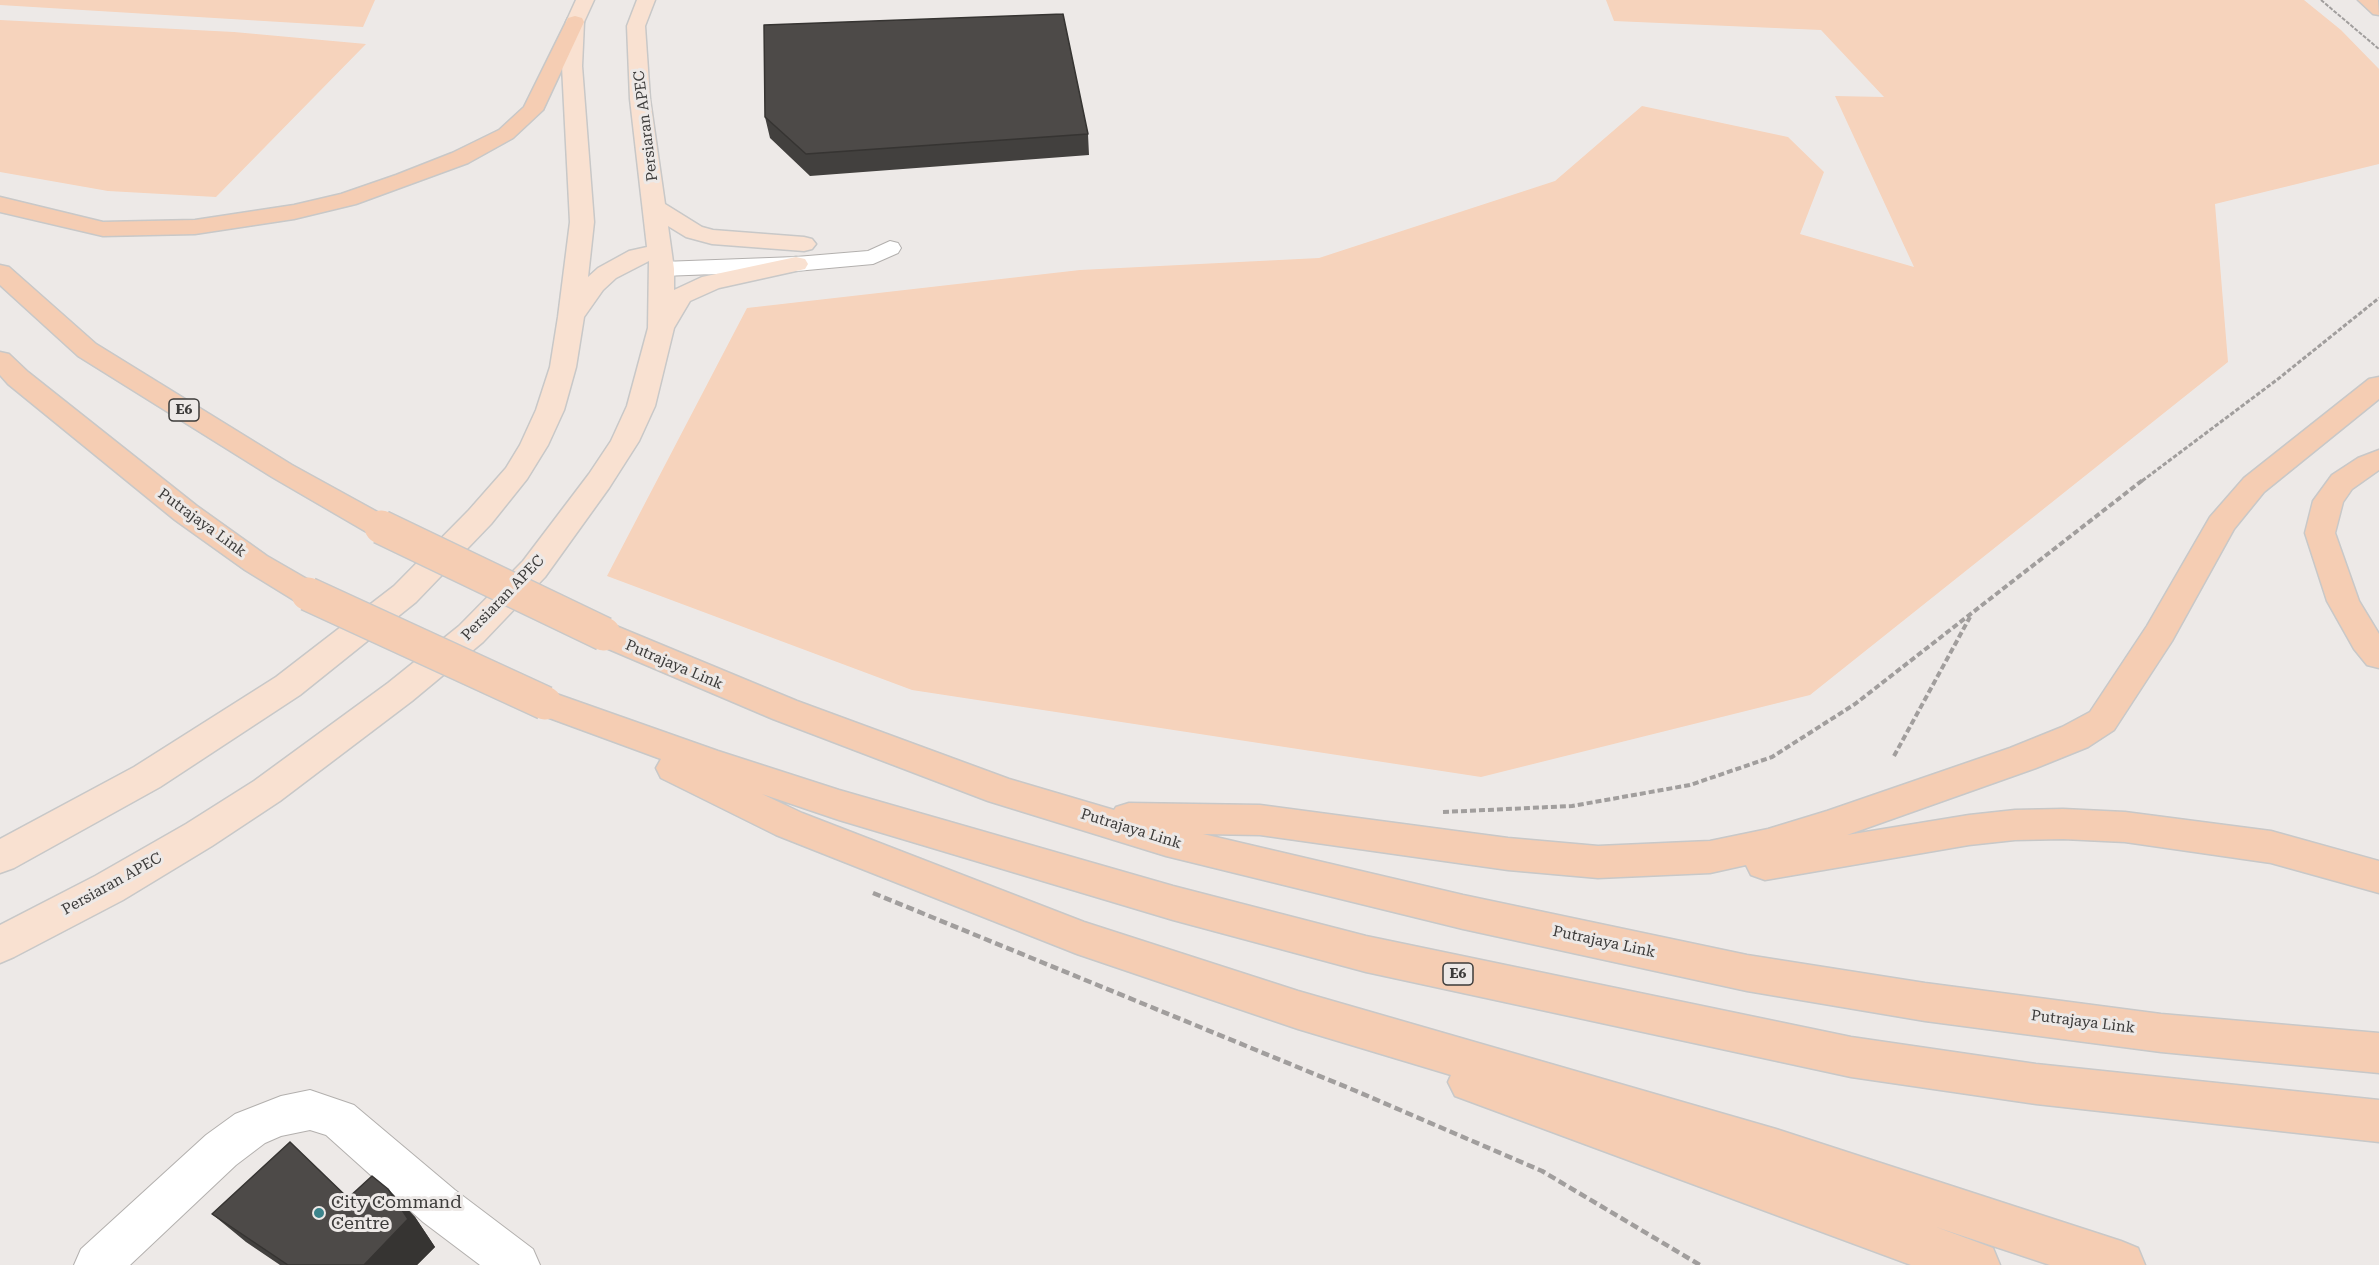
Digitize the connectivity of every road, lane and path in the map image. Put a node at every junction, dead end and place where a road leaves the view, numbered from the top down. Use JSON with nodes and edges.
{"nodes":[{"id":1,"x":646,"y":0,"type":"edge"},
{"id":2,"x":2321,"y":0,"type":"edge"},
{"id":3,"x":2367,"y":0,"type":"edge"},
{"id":4,"x":2379,"y":10,"type":"edge"},
{"id":5,"x":580,"y":11,"type":"edge"},
{"id":6,"x":2379,"y":49,"type":"edge"},
{"id":7,"x":0,"y":204,"type":"edge"},
{"id":8,"x":656,"y":208,"type":"junction"},
{"id":9,"x":582,"y":222,"type":"junction"},
{"id":10,"x":800,"y":254,"type":"junction"},
{"id":11,"x":661,"y":260,"type":"junction"},
{"id":12,"x":626,"y":263,"type":"junction"},
{"id":13,"x":0,"y":272,"type":"edge"},
{"id":14,"x":2379,"y":298,"type":"edge"},
{"id":15,"x":571,"y":317,"type":"junction"},
{"id":16,"x":661,"y":328,"type":"junction"},
{"id":17,"x":0,"y":360,"type":"edge"},
{"id":18,"x":2379,"y":385,"type":"edge"},
{"id":19,"x":2379,"y":459,"type":"edge"},
{"id":20,"x":1971,"y":616,"type":"junction"},
{"id":21,"x":2379,"y":656,"type":"edge"},
{"id":22,"x":554,"y":706,"type":"junction"},
{"id":23,"x":1894,"y":756,"type":"dead end"},
{"id":24,"x":1442,"y":812,"type":"dead end"},
{"id":25,"x":1093,"y":818,"type":"junction"},
{"id":26,"x":1260,"y":820,"type":"junction"},
{"id":27,"x":0,"y":856,"type":"edge"},
{"id":28,"x":2379,"y":877,"type":"edge"},
{"id":29,"x":862,"y":888,"type":"dead end"},
{"id":30,"x":0,"y":945,"type":"edge"},
{"id":31,"x":1277,"y":1003,"type":"junction"},
{"id":32,"x":2379,"y":1053,"type":"edge"},
{"id":33,"x":2379,"y":1121,"type":"edge"},
{"id":34,"x":97,"y":1265,"type":"edge"},
{"id":35,"x":517,"y":1265,"type":"edge"},
{"id":36,"x":1700,"y":1265,"type":"edge"},
{"id":37,"x":1976,"y":1265,"type":"edge"},
{"id":38,"x":2121,"y":1265,"type":"edge"}],
"edges":[{"from":1,"to":8,"type":"main road","name":"Persiaran APEC"},
{"from":2,"to":6,"type":"path"},
{"from":3,"to":4,"type":"highway"},
{"from":5,"to":7,"type":"highway"},
{"from":5,"to":9,"type":"main road"},
{"from":8,"to":10,"type":"main road"},
{"from":8,"to":11,"type":"main road","name":"Persiaran APEC"},
{"from":9,"to":12,"type":"main road"},
{"from":9,"to":15,"type":"main road"},
{"from":10,"to":11,"type":"street"},
{"from":10,"to":16,"type":"main road"},
{"from":11,"to":12,"type":"main road"},
{"from":11,"to":16,"type":"main road","name":"Persiaran APEC"},
{"from":12,"to":15,"type":"main road"},
{"from":13,"to":25,"type":"highway","name":"Putrajaya Link","number":"E6","bridge":true},
{"from":14,"to":20,"type":"path"},
{"from":15,"to":27,"type":"main road"},
{"from":16,"to":30,"type":"main road","name":"Persiaran APEC"},
{"from":17,"to":22,"type":"highway","name":"Putrajaya Link","number":"E6","bridge":true},
{"from":18,"to":26,"type":"highway"},
{"from":19,"to":21,"type":"highway"},
{"from":20,"to":23,"type":"path"},
{"from":20,"to":24,"type":"path"},
{"from":22,"to":31,"type":"highway"},
{"from":22,"to":33,"type":"highway","name":"Putrajaya Link","number":"E6"},
{"from":25,"to":26,"type":"highway"},
{"from":25,"to":32,"type":"highway","name":"Putrajaya Link","number":"E6"},
{"from":26,"to":28,"type":"highway"},
{"from":29,"to":36,"type":"path"},
{"from":31,"to":37,"type":"highway"},
{"from":31,"to":38,"type":"highway"},
{"from":34,"to":35,"type":"street"}]}
